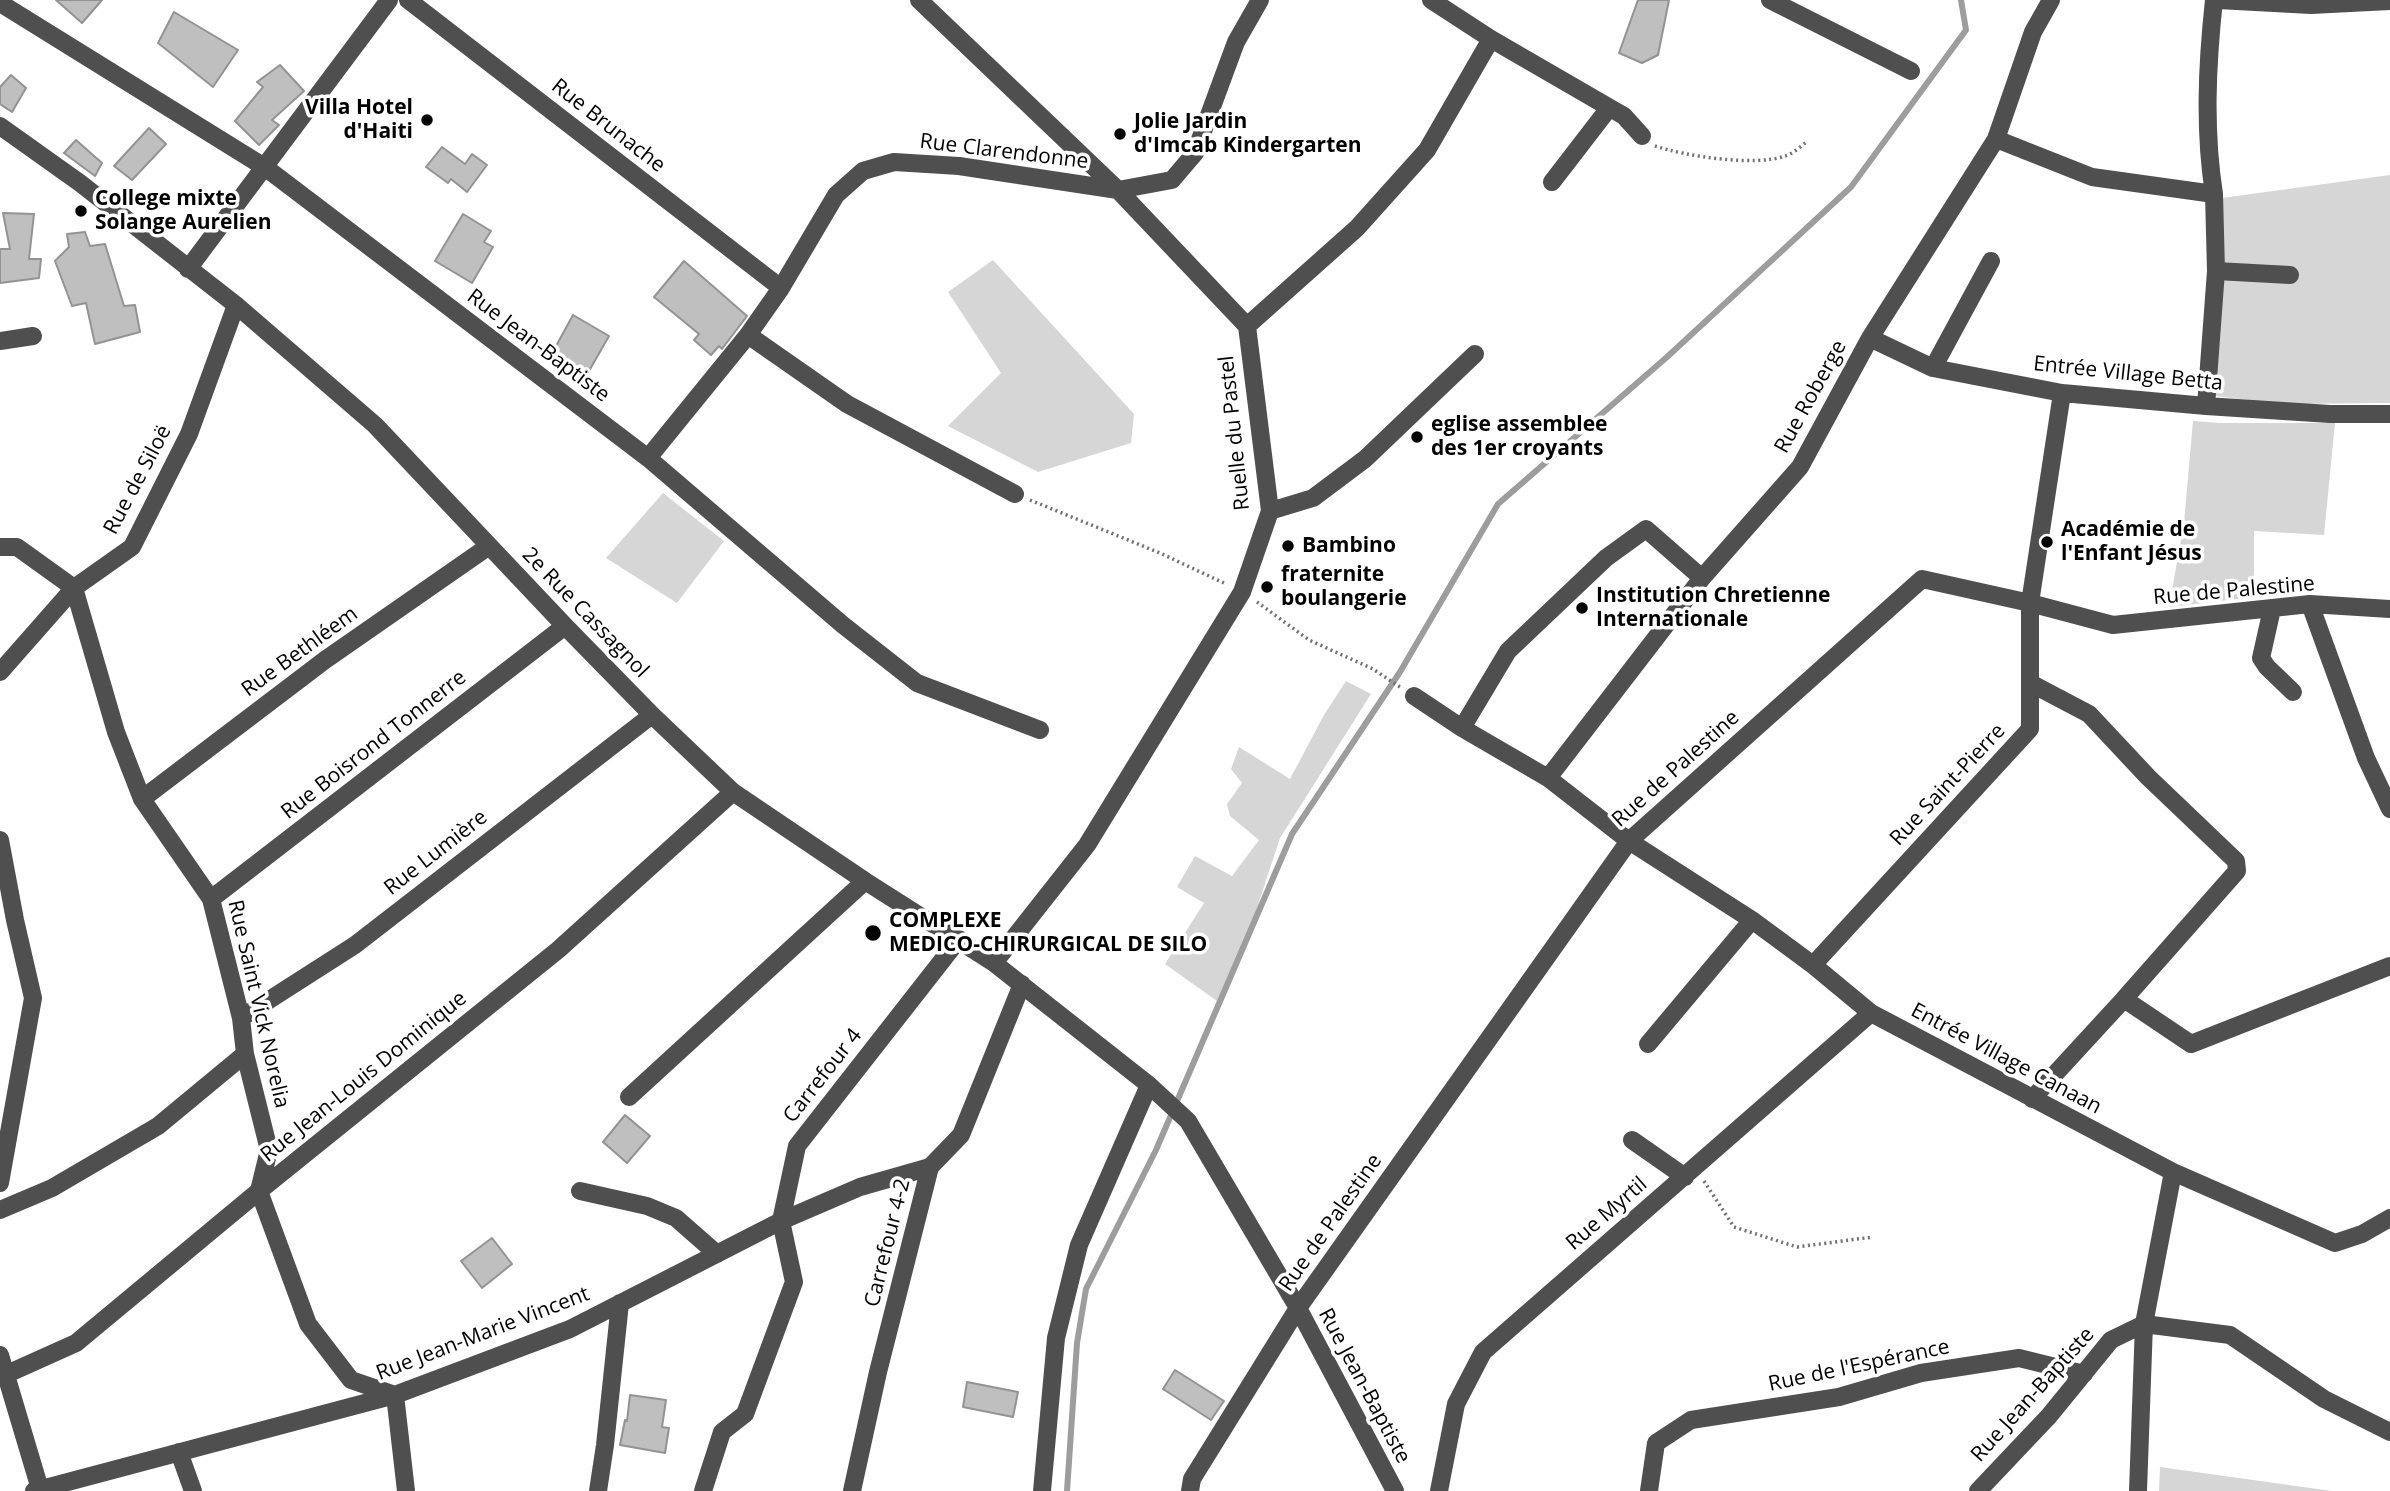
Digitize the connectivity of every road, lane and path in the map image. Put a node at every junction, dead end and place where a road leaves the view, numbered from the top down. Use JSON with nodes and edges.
{"nodes":[{"id":1,"x":389,"y":0,"type":"edge"},
{"id":2,"x":408,"y":0,"type":"edge"},
{"id":3,"x":919,"y":0,"type":"edge"},
{"id":4,"x":1260,"y":0,"type":"edge"},
{"id":5,"x":1431,"y":0,"type":"edge"},
{"id":6,"x":1770,"y":0,"type":"edge"},
{"id":7,"x":2051,"y":0,"type":"edge"},
{"id":8,"x":2216,"y":0,"type":"edge"},
{"id":9,"x":2390,"y":1,"type":"edge"},
{"id":10,"x":0,"y":3,"type":"edge"},
{"id":11,"x":1491,"y":39,"type":"junction"},
{"id":12,"x":1911,"y":71,"type":"dead end"},
{"id":13,"x":1609,"y":108,"type":"junction"},
{"id":14,"x":0,"y":126,"type":"edge"},
{"id":15,"x":1642,"y":136,"type":"joint"},
{"id":16,"x":1996,"y":139,"type":"junction"},
{"id":17,"x":1808,"y":141,"type":"dead end"},
{"id":18,"x":266,"y":168,"type":"junction"},
{"id":19,"x":1552,"y":182,"type":"dead end"},
{"id":20,"x":1118,"y":190,"type":"junction"},
{"id":21,"x":2214,"y":194,"type":"junction"},
{"id":22,"x":1991,"y":261,"type":"dead end"},
{"id":23,"x":188,"y":269,"type":"junction"},
{"id":24,"x":2216,"y":271,"type":"junction"},
{"id":25,"x":2290,"y":275,"type":"dead end"},
{"id":26,"x":781,"y":288,"type":"junction"},
{"id":27,"x":236,"y":305,"type":"junction"},
{"id":28,"x":1247,"y":326,"type":"junction"},
{"id":29,"x":748,"y":335,"type":"junction"},
{"id":30,"x":33,"y":336,"type":"dead end"},
{"id":31,"x":1870,"y":338,"type":"junction"},
{"id":32,"x":0,"y":341,"type":"edge"},
{"id":33,"x":1475,"y":354,"type":"dead end"},
{"id":34,"x":1933,"y":368,"type":"junction"},
{"id":35,"x":2062,"y":393,"type":"junction"},
{"id":36,"x":2206,"y":406,"type":"junction"},
{"id":37,"x":2390,"y":414,"type":"edge"},
{"id":38,"x":649,"y":458,"type":"junction"},
{"id":39,"x":1015,"y":494,"type":"joint"},
{"id":40,"x":1270,"y":511,"type":"junction"},
{"id":41,"x":0,"y":547,"type":"edge"},
{"id":42,"x":489,"y":547,"type":"junction"},
{"id":43,"x":1702,"y":578,"type":"junction"},
{"id":44,"x":74,"y":588,"type":"junction"},
{"id":45,"x":1242,"y":592,"type":"junction"},
{"id":46,"x":2030,"y":603,"type":"junction"},
{"id":47,"x":2310,"y":604,"type":"junction"},
{"id":48,"x":2272,"y":609,"type":"junction"},
{"id":49,"x":2390,"y":609,"type":"edge"},
{"id":50,"x":565,"y":626,"type":"junction"},
{"id":51,"x":0,"y":672,"type":"edge"},
{"id":52,"x":2032,"y":684,"type":"junction"},
{"id":53,"x":2293,"y":692,"type":"dead end"},
{"id":54,"x":1413,"y":696,"type":"joint"},
{"id":55,"x":652,"y":715,"type":"junction"},
{"id":56,"x":1462,"y":728,"type":"junction"},
{"id":57,"x":1040,"y":730,"type":"dead end"},
{"id":58,"x":1548,"y":778,"type":"junction"},
{"id":59,"x":733,"y":792,"type":"junction"},
{"id":60,"x":142,"y":799,"type":"junction"},
{"id":61,"x":2390,"y":809,"type":"edge"},
{"id":62,"x":0,"y":840,"type":"edge"},
{"id":63,"x":1629,"y":841,"type":"junction"},
{"id":64,"x":865,"y":881,"type":"junction"},
{"id":65,"x":211,"y":899,"type":"junction"},
{"id":66,"x":1752,"y":920,"type":"junction"},
{"id":67,"x":7,"y":924,"type":"edge"},
{"id":68,"x":959,"y":939,"type":"junction"},
{"id":69,"x":995,"y":963,"type":"junction"},
{"id":70,"x":1814,"y":965,"type":"junction"},
{"id":71,"x":2390,"y":966,"type":"edge"},
{"id":72,"x":1022,"y":984,"type":"junction"},
{"id":73,"x":2124,"y":999,"type":"junction"},
{"id":74,"x":1871,"y":1013,"type":"junction"},
{"id":75,"x":241,"y":1018,"type":"junction"},
{"id":76,"x":1648,"y":1044,"type":"dead end"},
{"id":77,"x":244,"y":1055,"type":"junction"},
{"id":78,"x":1149,"y":1085,"type":"junction"},
{"id":79,"x":629,"y":1097,"type":"dead end"},
{"id":80,"x":1164,"y":1098,"type":"joint"},
{"id":81,"x":2032,"y":1099,"type":"junction"},
{"id":82,"x":1632,"y":1140,"type":"dead end"},
{"id":83,"x":930,"y":1167,"type":"junction"},
{"id":84,"x":1690,"y":1172,"type":"junction"},
{"id":85,"x":2173,"y":1172,"type":"junction"},
{"id":86,"x":0,"y":1181,"type":"edge"},
{"id":87,"x":259,"y":1191,"type":"junction"},
{"id":88,"x":580,"y":1191,"type":"dead end"},
{"id":89,"x":0,"y":1210,"type":"edge"},
{"id":90,"x":2390,"y":1218,"type":"edge"},
{"id":91,"x":782,"y":1221,"type":"junction"},
{"id":92,"x":1873,"y":1237,"type":"dead end"},
{"id":93,"x":717,"y":1254,"type":"junction"},
{"id":94,"x":620,"y":1303,"type":"junction"},
{"id":95,"x":1298,"y":1308,"type":"junction"},
{"id":96,"x":2144,"y":1324,"type":"junction"},
{"id":97,"x":0,"y":1355,"type":"edge"},
{"id":98,"x":7,"y":1374,"type":"junction"},
{"id":99,"x":2084,"y":1374,"type":"junction"},
{"id":100,"x":395,"y":1395,"type":"junction"},
{"id":101,"x":2390,"y":1432,"type":"edge"},
{"id":102,"x":179,"y":1452,"type":"junction"},
{"id":103,"x":37,"y":1490,"type":"edge"},
{"id":104,"x":193,"y":1491,"type":"edge"},
{"id":105,"x":406,"y":1491,"type":"edge"},
{"id":106,"x":598,"y":1491,"type":"edge"},
{"id":107,"x":703,"y":1491,"type":"edge"},
{"id":108,"x":852,"y":1491,"type":"edge"},
{"id":109,"x":1042,"y":1491,"type":"edge"},
{"id":110,"x":1191,"y":1491,"type":"edge"},
{"id":111,"x":1395,"y":1491,"type":"edge"},
{"id":112,"x":1439,"y":1491,"type":"edge"},
{"id":113,"x":1649,"y":1491,"type":"edge"},
{"id":114,"x":1978,"y":1491,"type":"edge"},
{"id":115,"x":2138,"y":1491,"type":"edge"}],
"edges":[{"from":1,"to":18,"type":"street"},
{"from":2,"to":26,"type":"street","name":"Rue Brunache"},
{"from":3,"to":20,"type":"street"},
{"from":4,"to":20,"type":"street","name":"Rue Clarendonne"},
{"from":5,"to":11,"type":"street"},
{"from":6,"to":12,"type":"street"},
{"from":7,"to":16,"type":"street","name":"Rue Roberge"},
{"from":8,"to":9,"type":"street"},
{"from":8,"to":21,"type":"street"},
{"from":10,"to":18,"type":"street","name":"Rue Jean-Baptiste"},
{"from":11,"to":13,"type":"street"},
{"from":11,"to":28,"type":"street","name":"Ruelle du Pastel"},
{"from":13,"to":15,"type":"street"},
{"from":13,"to":19,"type":"street"},
{"from":14,"to":23,"type":"street","name":"2e Rue Cassagnol"},
{"from":15,"to":17,"type":"path"},
{"from":16,"to":21,"type":"street"},
{"from":16,"to":31,"type":"street","name":"Rue Roberge"},
{"from":18,"to":23,"type":"street"},
{"from":18,"to":38,"type":"street","name":"Rue Jean-Baptiste"},
{"from":20,"to":26,"type":"street","name":"Rue Clarendonne"},
{"from":20,"to":28,"type":"street"},
{"from":21,"to":24,"type":"street"},
{"from":22,"to":34,"type":"street"},
{"from":23,"to":27,"type":"street","name":"2e Rue Cassagnol"},
{"from":24,"to":25,"type":"street"},
{"from":24,"to":36,"type":"street"},
{"from":26,"to":29,"type":"street","name":"Rue Clarendonne"},
{"from":27,"to":42,"type":"street","name":"2e Rue Cassagnol"},
{"from":27,"to":44,"type":"street","name":"Rue de Siloë"},
{"from":28,"to":40,"type":"street","name":"Ruelle du Pastel"},
{"from":29,"to":38,"type":"street","name":"Rue Clarendonne"},
{"from":29,"to":39,"type":"street"},
{"from":30,"to":32,"type":"street"},
{"from":31,"to":34,"type":"street","name":"Entrée Village Betta"},
{"from":31,"to":43,"type":"street","name":"Rue Roberge"},
{"from":33,"to":40,"type":"street"},
{"from":34,"to":35,"type":"street","name":"Entrée Village Betta"},
{"from":35,"to":36,"type":"street","name":"Entrée Village Betta"},
{"from":35,"to":46,"type":"street","name":"Rue Saint-Pierre"},
{"from":36,"to":37,"type":"street","name":"Entrée Village Betta"},
{"from":38,"to":57,"type":"street","name":"Rue Jean-Baptiste"},
{"from":39,"to":45,"type":"path"},
{"from":40,"to":45,"type":"street","name":"Ruelle du Pastel"},
{"from":41,"to":44,"type":"street"},
{"from":42,"to":50,"type":"street","name":"2e Rue Cassagnol"},
{"from":42,"to":60,"type":"street","name":"Rue Bethléem"},
{"from":43,"to":56,"type":"street"},
{"from":43,"to":58,"type":"street","name":"Rue Roberge"},
{"from":44,"to":51,"type":"street","name":"Rue de Siloë"},
{"from":44,"to":60,"type":"street","name":"Rue Saint Vick Norelia"},
{"from":45,"to":54,"type":"path"},
{"from":45,"to":69,"type":"street","name":"Ruelle du Pastel"},
{"from":46,"to":48,"type":"street","name":"Rue de Palestine"},
{"from":46,"to":52,"type":"street","name":"Rue Saint-Pierre"},
{"from":46,"to":63,"type":"street","name":"Rue de Palestine"},
{"from":47,"to":48,"type":"street","name":"Rue de Palestine"},
{"from":47,"to":49,"type":"street","name":"Rue de Palestine"},
{"from":47,"to":61,"type":"street"},
{"from":48,"to":53,"type":"street"},
{"from":50,"to":55,"type":"street","name":"2e Rue Cassagnol"},
{"from":50,"to":65,"type":"street","name":"Rue Boisrond Tonnerre"},
{"from":52,"to":70,"type":"street","name":"Rue Saint-Pierre"},
{"from":52,"to":73,"type":"street"},
{"from":54,"to":56,"type":"street","name":"Entrée Village Canaan"},
{"from":55,"to":59,"type":"street","name":"2e Rue Cassagnol"},
{"from":55,"to":75,"type":"street","name":"Rue Lumière"},
{"from":56,"to":58,"type":"street","name":"Entrée Village Canaan"},
{"from":58,"to":63,"type":"street","name":"Entrée Village Canaan"},
{"from":59,"to":64,"type":"street","name":"2e Rue Cassagnol"},
{"from":59,"to":87,"type":"street","name":"Rue Jean-Louis Dominique"},
{"from":60,"to":65,"type":"street","name":"Rue Saint Vick Norelia"},
{"from":62,"to":67,"type":"street"},
{"from":63,"to":66,"type":"street","name":"Entrée Village Canaan"},
{"from":63,"to":95,"type":"street","name":"Rue de Palestine"},
{"from":64,"to":68,"type":"street","name":"2e Rue Cassagnol"},
{"from":64,"to":79,"type":"street"},
{"from":65,"to":75,"type":"street","name":"Rue Saint Vick Norelia"},
{"from":66,"to":70,"type":"street","name":"Entrée Village Canaan"},
{"from":66,"to":76,"type":"street"},
{"from":67,"to":86,"type":"street"},
{"from":68,"to":69,"type":"street","name":"2e Rue Cassagnol"},
{"from":68,"to":91,"type":"street","name":"Carrefour 4"},
{"from":69,"to":72,"type":"street","name":"2e Rue Cassagnol"},
{"from":70,"to":74,"type":"street","name":"Entrée Village Canaan"},
{"from":71,"to":73,"type":"street"},
{"from":72,"to":78,"type":"street","name":"2e Rue Cassagnol"},
{"from":72,"to":83,"type":"street","name":"Carrefour 4-2"},
{"from":73,"to":81,"type":"street"},
{"from":74,"to":81,"type":"street","name":"Entrée Village Canaan"},
{"from":74,"to":84,"type":"street","name":"Rue Myrtil"},
{"from":75,"to":77,"type":"street","name":"Rue Saint Vick Norelia"},
{"from":77,"to":87,"type":"street","name":"Rue Saint Vick Norelia"},
{"from":77,"to":89,"type":"street"},
{"from":78,"to":80,"type":"street","name":"2e Rue Cassagnol"},
{"from":78,"to":109,"type":"street"},
{"from":80,"to":95,"type":"street","name":"Rue Jean-Baptiste"},
{"from":81,"to":85,"type":"street","name":"Entrée Village Canaan"},
{"from":82,"to":84,"type":"street"},
{"from":83,"to":91,"type":"street","name":"Rue Jean-Marie Vincent"},
{"from":83,"to":108,"type":"street","name":"Carrefour 4-2"},
{"from":84,"to":92,"type":"path"},
{"from":84,"to":112,"type":"street","name":"Rue Myrtil"},
{"from":85,"to":90,"type":"street","name":"Entrée Village Canaan"},
{"from":85,"to":96,"type":"street"},
{"from":87,"to":98,"type":"street","name":"Rue Jean-Louis Dominique"},
{"from":87,"to":100,"type":"street"},
{"from":88,"to":93,"type":"street"},
{"from":91,"to":93,"type":"street","name":"Rue Jean-Marie Vincent"},
{"from":91,"to":107,"type":"street","name":"Carrefour 4"},
{"from":93,"to":94,"type":"street","name":"Rue Jean-Marie Vincent"},
{"from":94,"to":100,"type":"street","name":"Rue Jean-Marie Vincent"},
{"from":94,"to":106,"type":"street"},
{"from":95,"to":110,"type":"street","name":"Rue de Palestine"},
{"from":95,"to":111,"type":"street","name":"Rue Jean-Baptiste"},
{"from":96,"to":99,"type":"street","name":"Rue Jean-Baptiste"},
{"from":96,"to":101,"type":"street"},
{"from":96,"to":115,"type":"street"},
{"from":97,"to":98,"type":"street"},
{"from":98,"to":103,"type":"street"},
{"from":99,"to":113,"type":"street","name":"Rue de l'Espérance"},
{"from":99,"to":114,"type":"street","name":"Rue Jean-Baptiste"},
{"from":100,"to":102,"type":"street","name":"Rue Jean-Marie Vincent"},
{"from":100,"to":105,"type":"street"},
{"from":102,"to":103,"type":"street","name":"Rue Jean-Marie Vincent"},
{"from":102,"to":104,"type":"street"}]}
